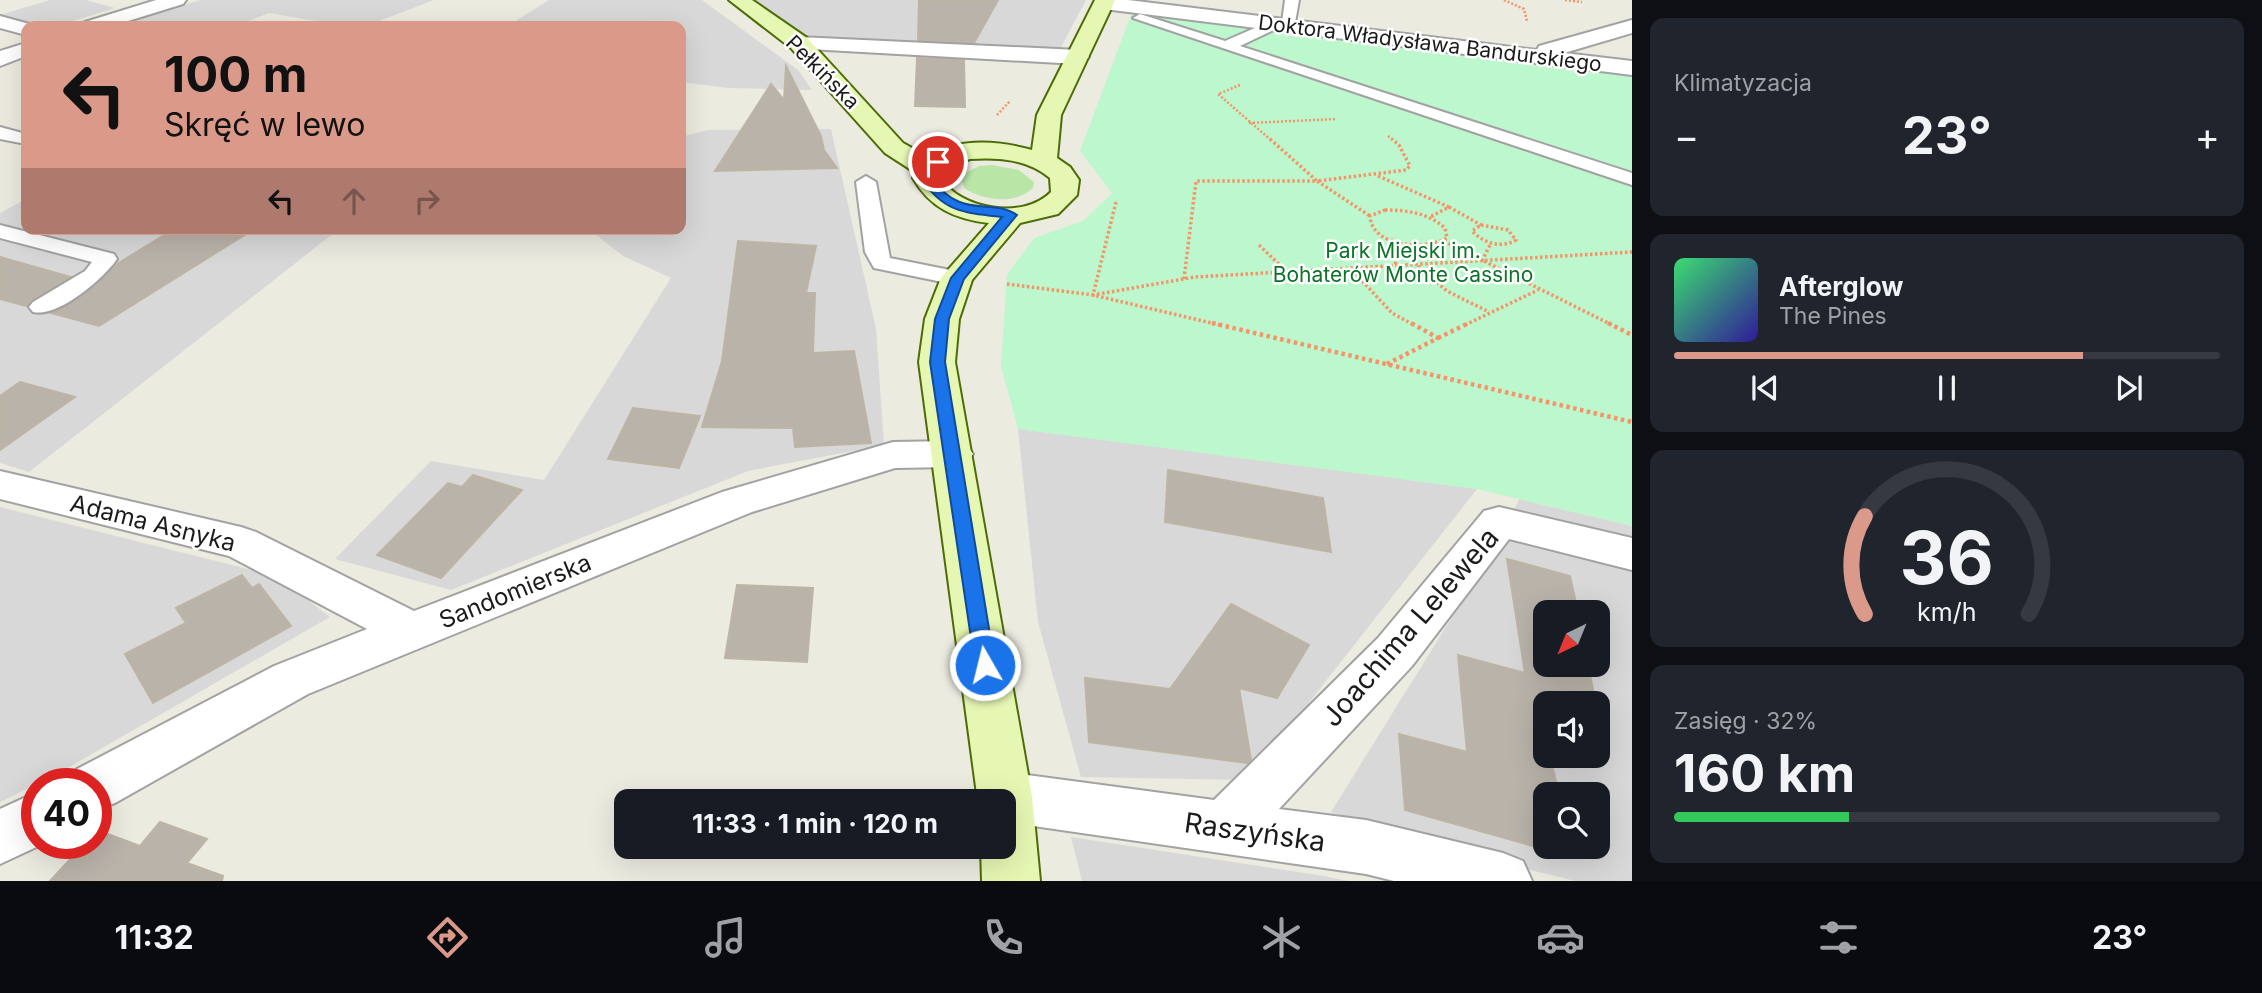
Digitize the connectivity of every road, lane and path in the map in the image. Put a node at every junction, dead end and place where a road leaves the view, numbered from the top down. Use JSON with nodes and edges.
{"nodes":[{"id":1,"x":176,"y":0,"type":"edge"},
{"id":2,"x":738,"y":0,"type":"edge"},
{"id":3,"x":1292,"y":0,"type":"edge"},
{"id":4,"x":1504,"y":0,"type":"edge"},
{"id":5,"x":1105,"y":1,"type":"edge"},
{"id":6,"x":1140,"y":18,"type":"dead end"},
{"id":7,"x":108,"y":21,"type":"edge"},
{"id":8,"x":0,"y":22,"type":"edge"},
{"id":9,"x":1527,"y":23,"type":"dead end"},
{"id":10,"x":1283,"y":25,"type":"junction"},
{"id":11,"x":1632,"y":26,"type":"edge"},
{"id":12,"x":21,"y":28,"type":"edge"},
{"id":13,"x":799,"y":43,"type":"junction"},
{"id":14,"x":1226,"y":46,"type":"junction"},
{"id":15,"x":21,"y":51,"type":"edge"},
{"id":16,"x":1044,"y":55,"type":"junction"},
{"id":17,"x":1533,"y":55,"type":"junction"},
{"id":18,"x":1078,"y":57,"type":"junction"},
{"id":19,"x":0,"y":59,"type":"edge"},
{"id":20,"x":1286,"y":65,"type":"junction"},
{"id":21,"x":1632,"y":68,"type":"edge"},
{"id":22,"x":1049,"y":115,"type":"junction"},
{"id":23,"x":871,"y":121,"type":"junction"},
{"id":24,"x":1348,"y":121,"type":"dead end"},
{"id":25,"x":991,"y":122,"type":"dead end"},
{"id":26,"x":1249,"y":122,"type":"junction"},
{"id":27,"x":1382,"y":132,"type":"dead end"},
{"id":28,"x":0,"y":133,"type":"edge"},
{"id":29,"x":21,"y":138,"type":"edge"},
{"id":30,"x":1002,"y":151,"type":"junction"},
{"id":31,"x":958,"y":154,"type":"junction"},
{"id":32,"x":1043,"y":162,"type":"junction"},
{"id":33,"x":930,"y":170,"type":"junction"},
{"id":34,"x":1377,"y":176,"type":"junction"},
{"id":35,"x":1632,"y":179,"type":"edge"},
{"id":36,"x":1317,"y":181,"type":"junction"},
{"id":37,"x":866,"y":182,"type":"dead end"},
{"id":38,"x":1116,"y":202,"type":"dead end"},
{"id":39,"x":957,"y":206,"type":"junction"},
{"id":40,"x":1450,"y":208,"type":"junction"},
{"id":41,"x":1011,"y":215,"type":"junction"},
{"id":42,"x":1370,"y":216,"type":"junction"},
{"id":43,"x":1430,"y":218,"type":"junction"},
{"id":44,"x":1481,"y":225,"type":"junction"},
{"id":45,"x":0,"y":231,"type":"edge"},
{"id":46,"x":1390,"y":239,"type":"junction"},
{"id":47,"x":1444,"y":241,"type":"junction"},
{"id":48,"x":1491,"y":243,"type":"junction"},
{"id":49,"x":1259,"y":245,"type":"dead end"},
{"id":50,"x":1632,"y":252,"type":"edge"},
{"id":51,"x":1481,"y":262,"type":"junction"},
{"id":52,"x":1417,"y":265,"type":"junction"},
{"id":53,"x":1395,"y":267,"type":"junction"},
{"id":54,"x":1351,"y":269,"type":"junction"},
{"id":55,"x":1287,"y":272,"type":"junction"},
{"id":56,"x":957,"y":278,"type":"junction"},
{"id":57,"x":1184,"y":279,"type":"junction"},
{"id":58,"x":995,"y":283,"type":"dead end"},
{"id":59,"x":1538,"y":290,"type":"junction"},
{"id":60,"x":1093,"y":295,"type":"junction"},
{"id":61,"x":41,"y":307,"type":"dead end"},
{"id":62,"x":1490,"y":312,"type":"junction"},
{"id":63,"x":1632,"y":335,"type":"edge"},
{"id":64,"x":1438,"y":338,"type":"junction"},
{"id":65,"x":1387,"y":364,"type":"junction"},
{"id":66,"x":1632,"y":422,"type":"edge"},
{"id":67,"x":953,"y":454,"type":"junction"},
{"id":68,"x":0,"y":485,"type":"edge"},
{"id":69,"x":1632,"y":554,"type":"edge"},
{"id":70,"x":413,"y":632,"type":"junction"},
{"id":71,"x":112,"y":777,"type":"edge"},
{"id":72,"x":1004,"y":789,"type":"edge"},
{"id":73,"x":1016,"y":798,"type":"edge"},
{"id":74,"x":21,"y":827,"type":"edge"},
{"id":75,"x":1225,"y":827,"type":"junction"},
{"id":76,"x":0,"y":838,"type":"edge"},
{"id":77,"x":1009,"y":859,"type":"edge"},
{"id":78,"x":1011,"y":881,"type":"edge"},
{"id":79,"x":1503,"y":881,"type":"edge"}],
"edges":[{"from":1,"to":7,"type":"street"},
{"from":2,"to":13,"type":"street","name":"Pełkińska"},
{"from":3,"to":10,"type":"lane"},
{"from":4,"to":9,"type":"path"},
{"from":5,"to":10,"type":"street","name":"Doktora Władysława Bandurskiego"},
{"from":5,"to":18,"type":"street"},
{"from":6,"to":14,"type":"lane"},
{"from":8,"to":12,"type":"street"},
{"from":10,"to":14,"type":"lane"},
{"from":10,"to":17,"type":"street","name":"Doktora Władysława Bandurskiego"},
{"from":11,"to":17,"type":"street"},
{"from":13,"to":16,"type":"street"},
{"from":13,"to":23,"type":"street","name":"Pełkińska"},
{"from":14,"to":20,"type":"lane"},
{"from":15,"to":19,"type":"street"},
{"from":16,"to":18,"type":"street"},
{"from":16,"to":25,"type":"path"},
{"from":17,"to":21,"type":"street","name":"Doktora Władysława Bandurskiego"},
{"from":18,"to":22,"type":"street"},
{"from":20,"to":26,"type":"path"},
{"from":20,"to":35,"type":"lane"},
{"from":22,"to":30,"type":"street"},
{"from":22,"to":32,"type":"street"},
{"from":23,"to":31,"type":"street","name":"Pełkińska"},
{"from":23,"to":33,"type":"street","name":"Pełkińska"},
{"from":24,"to":26,"type":"path"},
{"from":26,"to":36,"type":"path"},
{"from":27,"to":34,"type":"path"},
{"from":28,"to":29,"type":"lane"},
{"from":30,"to":31,"type":"street"},
{"from":30,"to":32,"type":"street"},
{"from":31,"to":33,"type":"street"},
{"from":32,"to":41,"type":"street"},
{"from":33,"to":39,"type":"street"},
{"from":34,"to":36,"type":"path"},
{"from":34,"to":40,"type":"path"},
{"from":36,"to":42,"type":"path"},
{"from":36,"to":57,"type":"path"},
{"from":37,"to":56,"type":"lane"},
{"from":38,"to":60,"type":"path"},
{"from":39,"to":41,"type":"street"},
{"from":39,"to":56,"type":"street"},
{"from":40,"to":43,"type":"path"},
{"from":40,"to":44,"type":"path"},
{"from":41,"to":56,"type":"street"},
{"from":42,"to":43,"type":"path"},
{"from":42,"to":46,"type":"path"},
{"from":43,"to":47,"type":"path"},
{"from":44,"to":48,"type":"path"},
{"from":44,"to":48,"type":"path"},
{"from":45,"to":61,"type":"lane"},
{"from":46,"to":47,"type":"path"},
{"from":46,"to":53,"type":"path"},
{"from":47,"to":51,"type":"path"},
{"from":48,"to":51,"type":"path"},
{"from":49,"to":55,"type":"path"},
{"from":50,"to":51,"type":"path"},
{"from":51,"to":52,"type":"path"},
{"from":51,"to":59,"type":"path"},
{"from":52,"to":53,"type":"path"},
{"from":52,"to":62,"type":"path"},
{"from":53,"to":54,"type":"path"},
{"from":54,"to":55,"type":"path"},
{"from":54,"to":64,"type":"path"},
{"from":55,"to":57,"type":"path"},
{"from":56,"to":67,"type":"street"},
{"from":57,"to":60,"type":"path"},
{"from":58,"to":60,"type":"path"},
{"from":59,"to":62,"type":"path"},
{"from":59,"to":63,"type":"path"},
{"from":60,"to":65,"type":"path"},
{"from":62,"to":64,"type":"path"},
{"from":64,"to":65,"type":"path"},
{"from":65,"to":66,"type":"path"},
{"from":67,"to":70,"type":"street","name":"Sandomierska"},
{"from":67,"to":72,"type":"street"},
{"from":68,"to":70,"type":"street","name":"Adama Asnyka"},
{"from":69,"to":75,"type":"street","name":"Joachima Lelewela"},
{"from":70,"to":71,"type":"street","name":"Sandomierska"},
{"from":73,"to":75,"type":"street","name":"Raszyńska"},
{"from":74,"to":76,"type":"street"},
{"from":75,"to":79,"type":"street","name":"Raszyńska"},
{"from":77,"to":78,"type":"street"}]}
